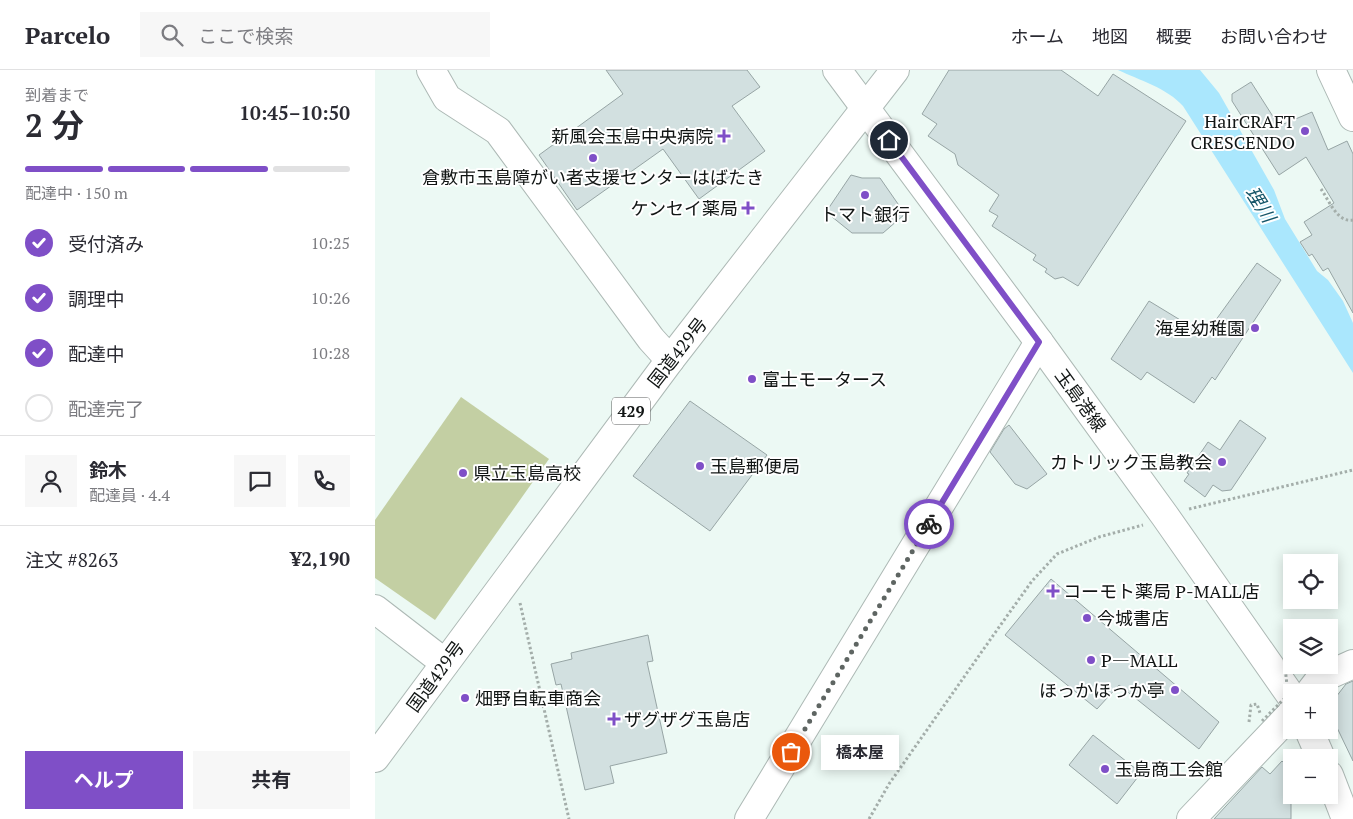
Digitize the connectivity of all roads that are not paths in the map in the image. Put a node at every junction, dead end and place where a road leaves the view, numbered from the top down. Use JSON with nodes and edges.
{"nodes":[{"id":1,"x":431,"y":70,"type":"edge"},
{"id":2,"x":837,"y":70,"type":"edge"},
{"id":3,"x":895,"y":70,"type":"edge"},
{"id":4,"x":1331,"y":70,"type":"edge"},
{"id":5,"x":866,"y":109,"type":"junction"},
{"id":6,"x":1353,"y":117,"type":"edge"},
{"id":7,"x":1039,"y":342,"type":"junction"},
{"id":8,"x":670,"y":360,"type":"junction"},
{"id":9,"x":375,"y":609,"type":"edge"},
{"id":10,"x":445,"y":663,"type":"junction"},
{"id":11,"x":1353,"y":664,"type":"edge"},
{"id":12,"x":1316,"y":684,"type":"edge"},
{"id":13,"x":1283,"y":685,"type":"edge"},
{"id":14,"x":1283,"y":722,"type":"edge"},
{"id":15,"x":375,"y":758,"type":"edge"},
{"id":16,"x":1338,"y":798,"type":"edge"},
{"id":17,"x":749,"y":819,"type":"edge"},
{"id":18,"x":1191,"y":819,"type":"edge"},
{"id":19,"x":1346,"y":819,"type":"edge"}],
"edges":[{"from":1,"to":8,"type":"main road"},
{"from":2,"to":5,"type":"main road","name":"玉島港線"},
{"from":3,"to":5,"type":"main road","name":"国道429号","number":"429"},
{"from":4,"to":6,"type":"main road"},
{"from":5,"to":7,"type":"main road","name":"玉島港線"},
{"from":5,"to":8,"type":"main road","name":"国道429号","number":"429"},
{"from":7,"to":13,"type":"main road","name":"玉島港線"},
{"from":7,"to":17,"type":"main road"},
{"from":8,"to":10,"type":"main road","name":"国道429号","number":"429"},
{"from":9,"to":10,"type":"main road"},
{"from":10,"to":15,"type":"main road","name":"国道429号","number":"429"},
{"from":11,"to":12,"type":"main road"},
{"from":14,"to":18,"type":"main road"},
{"from":16,"to":19,"type":"main road"}]}
